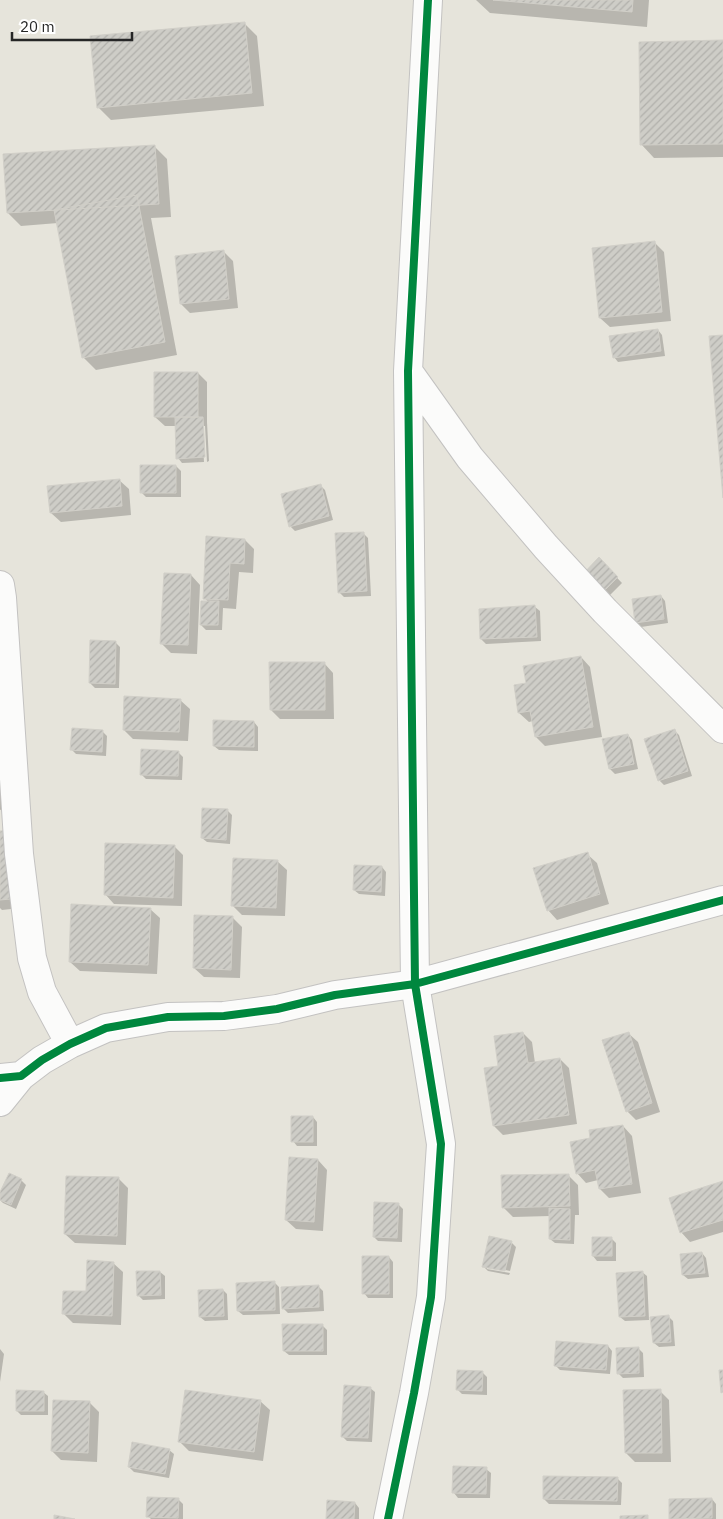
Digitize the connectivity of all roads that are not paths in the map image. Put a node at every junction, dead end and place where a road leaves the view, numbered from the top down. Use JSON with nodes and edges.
{"nodes":[{"id":1,"x":428,"y":0,"type":"edge"},
{"id":2,"x":408,"y":371,"type":"junction"},
{"id":3,"x":0,"y":585,"type":"edge"},
{"id":4,"x":723,"y":729,"type":"edge"},
{"id":5,"x":723,"y":900,"type":"edge"},
{"id":6,"x":415,"y":984,"type":"junction"},
{"id":7,"x":70,"y":1044,"type":"junction"},
{"id":8,"x":11,"y":1077,"type":"edge"},
{"id":9,"x":0,"y":1102,"type":"edge"},
{"id":10,"x":388,"y":1519,"type":"edge"}],
"edges":[{"from":1,"to":2,"type":"street"},
{"from":2,"to":4,"type":"street"},
{"from":2,"to":6,"type":"street"},
{"from":3,"to":7,"type":"street"},
{"from":5,"to":6,"type":"street"},
{"from":6,"to":7,"type":"street"},
{"from":6,"to":10,"type":"street"},
{"from":7,"to":8,"type":"street"},
{"from":8,"to":9,"type":"street"}]}
